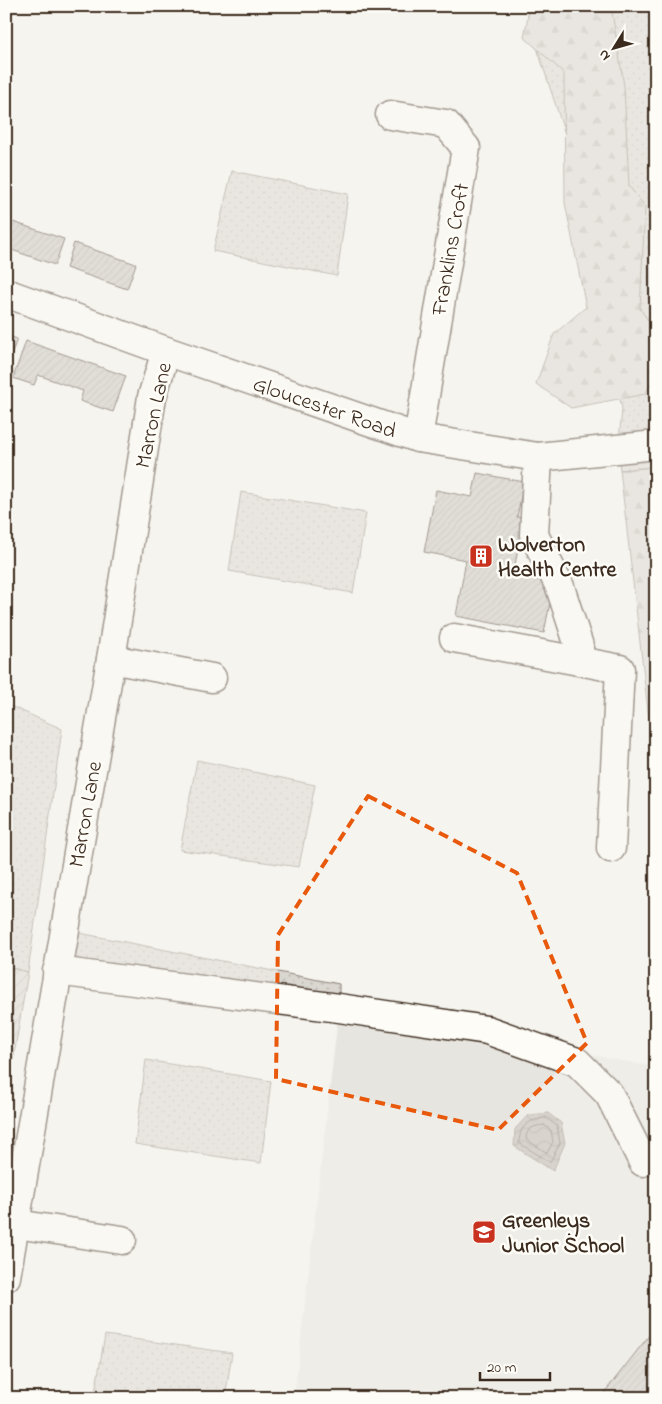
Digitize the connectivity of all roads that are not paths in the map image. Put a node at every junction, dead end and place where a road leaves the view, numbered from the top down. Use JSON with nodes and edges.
{"nodes":[{"id":1,"x":390,"y":115,"type":"dead end"},
{"id":2,"x":6,"y":293,"type":"edge"},
{"id":3,"x":166,"y":351,"type":"junction"},
{"id":4,"x":418,"y":438,"type":"junction"},
{"id":5,"x":656,"y":445,"type":"edge"},
{"id":6,"x":538,"y":457,"type":"junction"},
{"id":7,"x":454,"y":638,"type":"dead end"},
{"id":8,"x":111,"y":659,"type":"junction"},
{"id":9,"x":579,"y":661,"type":"junction"},
{"id":10,"x":212,"y":678,"type":"dead end"},
{"id":11,"x":611,"y":848,"type":"dead end"},
{"id":12,"x":57,"y":971,"type":"junction"},
{"id":13,"x":643,"y":1162,"type":"dead end"},
{"id":14,"x":16,"y":1224,"type":"junction"},
{"id":15,"x":122,"y":1240,"type":"dead end"},
{"id":16,"x":6,"y":1277,"type":"edge"}],
"edges":[{"from":1,"to":4,"type":"street","name":"Franklins Croft"},
{"from":2,"to":3,"type":"street","name":"Gloucester Road"},
{"from":3,"to":4,"type":"street","name":"Gloucester Road"},
{"from":3,"to":8,"type":"street","name":"Marron Lane"},
{"from":4,"to":6,"type":"street","name":"Gloucester Road"},
{"from":5,"to":6,"type":"street","name":"Gloucester Road"},
{"from":6,"to":9,"type":"street"},
{"from":7,"to":9,"type":"street"},
{"from":8,"to":10,"type":"street"},
{"from":8,"to":12,"type":"street","name":"Marron Lane"},
{"from":9,"to":11,"type":"street"},
{"from":12,"to":13,"type":"street"},
{"from":12,"to":14,"type":"street","name":"Marron Lane"},
{"from":14,"to":15,"type":"street"},
{"from":14,"to":16,"type":"street","name":"Marron Lane"}]}
